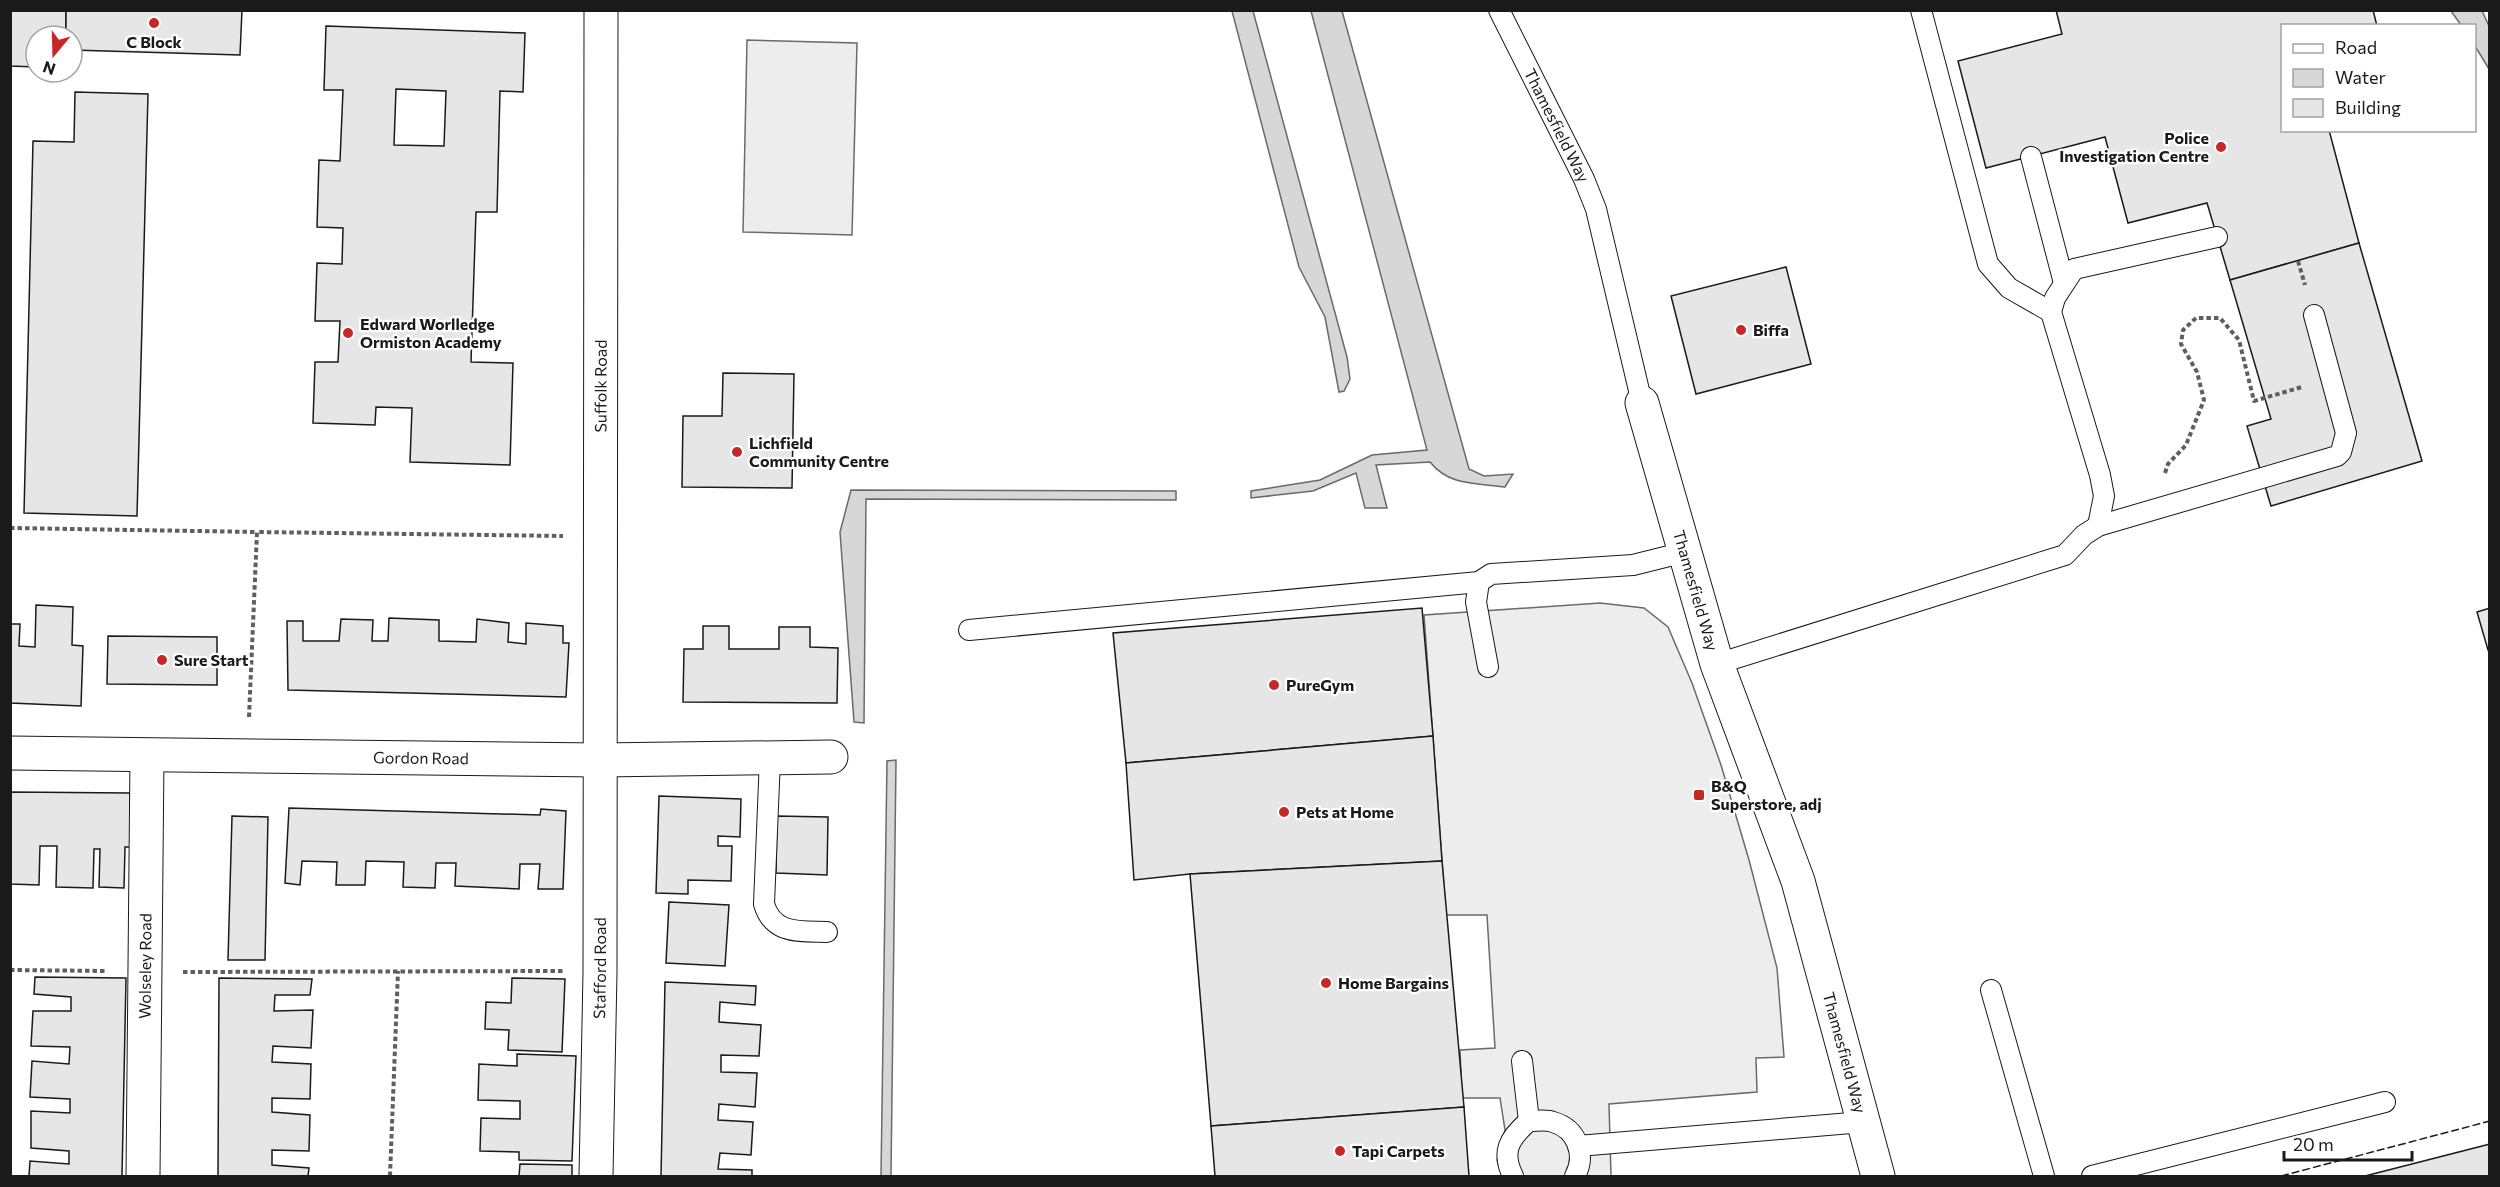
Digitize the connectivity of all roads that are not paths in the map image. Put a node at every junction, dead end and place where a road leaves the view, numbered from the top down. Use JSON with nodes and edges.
{"nodes":[{"id":1,"x":601,"y":10,"type":"edge"},
{"id":2,"x":1499,"y":10,"type":"edge"},
{"id":3,"x":1921,"y":10,"type":"edge"},
{"id":4,"x":2031,"y":157,"type":"dead end"},
{"id":5,"x":2217,"y":237,"type":"dead end"},
{"id":6,"x":2064,"y":283,"type":"junction"},
{"id":7,"x":2051,"y":312,"type":"junction"},
{"id":8,"x":2314,"y":315,"type":"dead end"},
{"id":9,"x":1642,"y":403,"type":"joint"},
{"id":10,"x":2098,"y":526,"type":"junction"},
{"id":11,"x":1684,"y":552,"type":"junction"},
{"id":12,"x":1479,"y":582,"type":"junction"},
{"id":13,"x":969,"y":630,"type":"dead end"},
{"id":14,"x":1717,"y":664,"type":"junction"},
{"id":15,"x":1488,"y":667,"type":"dead end"},
{"id":16,"x":10,"y":753,"type":"edge"},
{"id":17,"x":147,"y":756,"type":"junction"},
{"id":18,"x":831,"y":757,"type":"dead end"},
{"id":19,"x":770,"y":758,"type":"junction"},
{"id":20,"x":600,"y":760,"type":"junction"},
{"id":21,"x":826,"y":932,"type":"dead end"},
{"id":22,"x":1991,"y":990,"type":"dead end"},
{"id":23,"x":1522,"y":1061,"type":"dead end"},
{"id":24,"x":2385,"y":1102,"type":"dead end"},
{"id":25,"x":1529,"y":1121,"type":"junction"},
{"id":26,"x":1863,"y":1122,"type":"junction"},
{"id":27,"x":1578,"y":1146,"type":"junction"},
{"id":28,"x":143,"y":1176,"type":"edge"},
{"id":29,"x":596,"y":1176,"type":"edge"},
{"id":30,"x":1513,"y":1176,"type":"edge"},
{"id":31,"x":1575,"y":1176,"type":"edge"},
{"id":32,"x":1878,"y":1176,"type":"edge"},
{"id":33,"x":2044,"y":1176,"type":"edge"},
{"id":34,"x":2092,"y":1176,"type":"edge"}],
"edges":[{"from":1,"to":20,"type":"street","name":"Suffolk Road"},
{"from":2,"to":9,"type":"lane","name":"Thamesfield Way"},
{"from":3,"to":7,"type":"lane"},
{"from":4,"to":6,"type":"lane"},
{"from":5,"to":6,"type":"lane"},
{"from":6,"to":7,"type":"lane"},
{"from":7,"to":10,"type":"lane"},
{"from":8,"to":10,"type":"lane"},
{"from":9,"to":11,"type":"street","name":"Thamesfield Way"},
{"from":10,"to":14,"type":"lane"},
{"from":11,"to":12,"type":"lane"},
{"from":11,"to":14,"type":"street","name":"Thamesfield Way"},
{"from":12,"to":13,"type":"lane"},
{"from":12,"to":15,"type":"lane"},
{"from":14,"to":26,"type":"street","name":"Thamesfield Way"},
{"from":16,"to":17,"type":"street","name":"Gordon Road"},
{"from":17,"to":20,"type":"street","name":"Gordon Road"},
{"from":17,"to":28,"type":"street","name":"Wolseley Road"},
{"from":18,"to":19,"type":"street","name":"Gordon Road"},
{"from":19,"to":20,"type":"street","name":"Gordon Road"},
{"from":19,"to":21,"type":"lane"},
{"from":20,"to":29,"type":"street","name":"Stafford Road"},
{"from":22,"to":33,"type":"lane"},
{"from":23,"to":25,"type":"lane"},
{"from":24,"to":34,"type":"lane"},
{"from":25,"to":27,"type":"lane"},
{"from":25,"to":30,"type":"lane"},
{"from":26,"to":27,"type":"lane"},
{"from":26,"to":32,"type":"street","name":"Thamesfield Way"},
{"from":27,"to":31,"type":"lane"}]}
